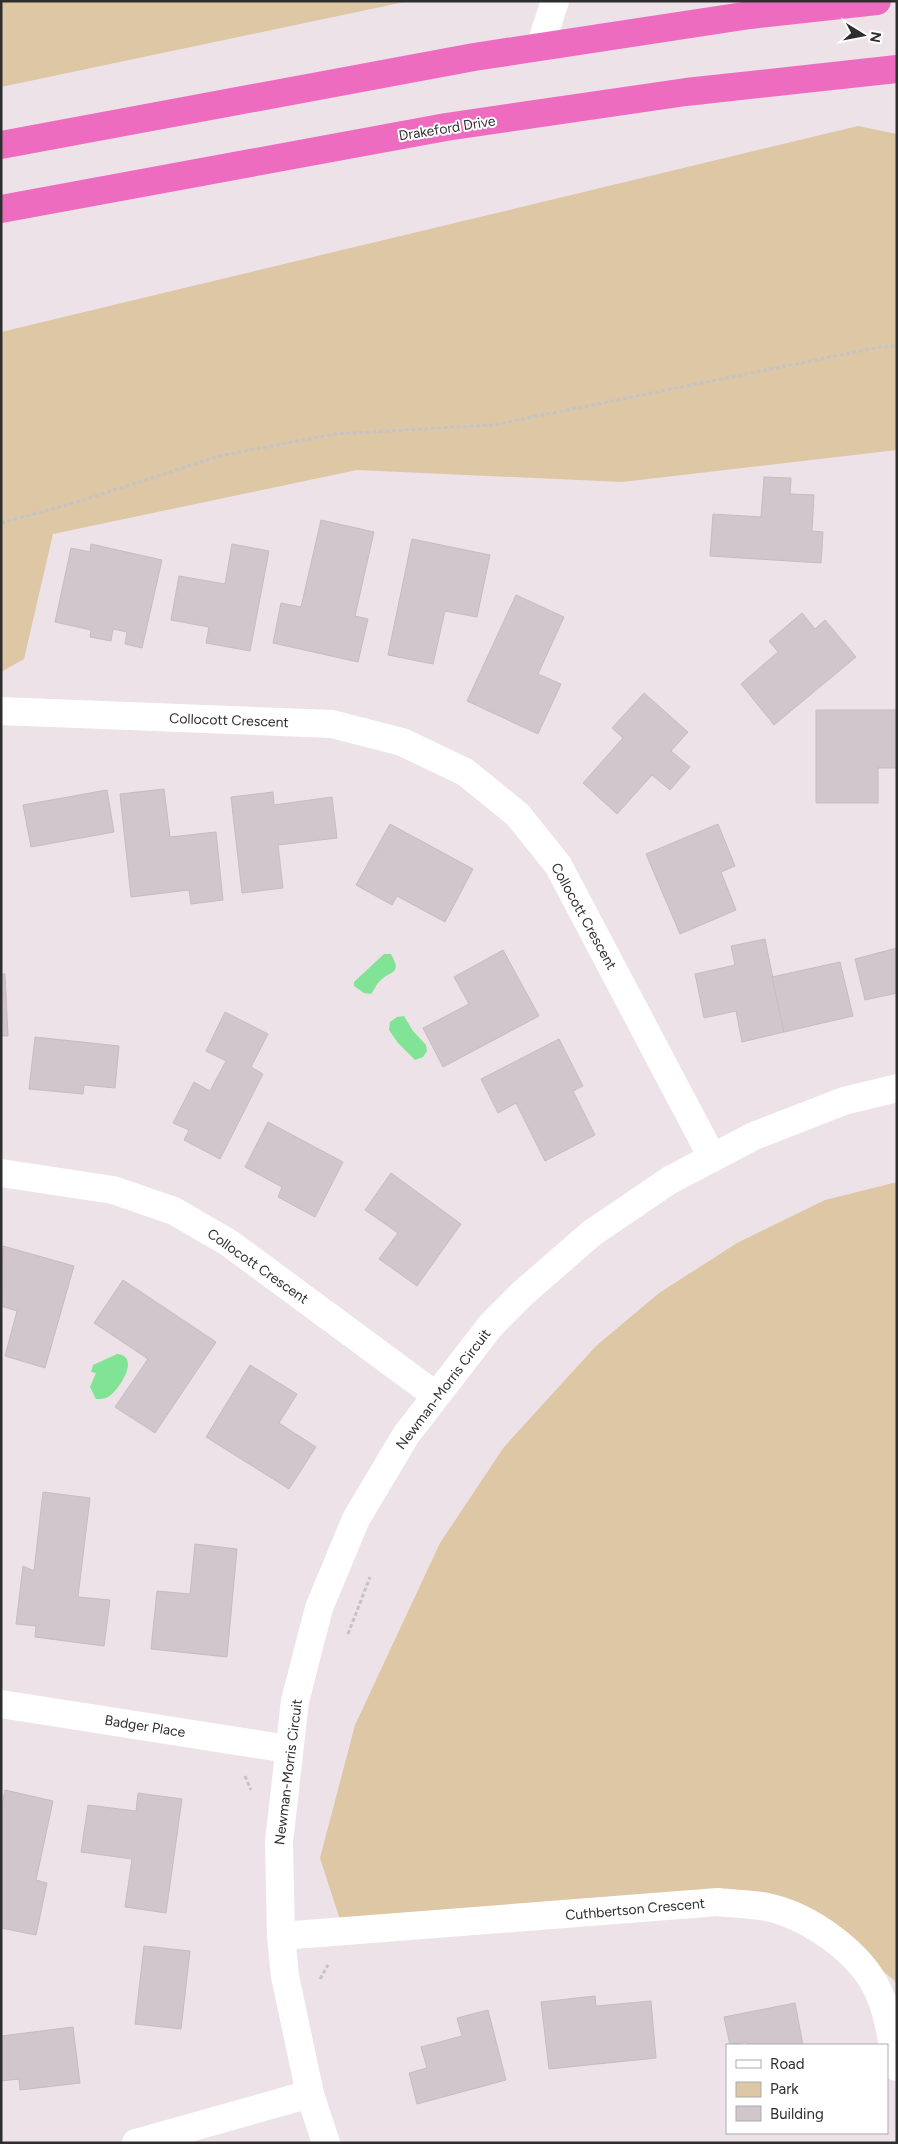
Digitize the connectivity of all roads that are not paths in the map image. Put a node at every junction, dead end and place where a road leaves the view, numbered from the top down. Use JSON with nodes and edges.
{"nodes":[{"id":1,"x":555,"y":1,"type":"edge"},
{"id":2,"x":877,"y":1,"type":"edge"},
{"id":3,"x":540,"y":47,"type":"junction"},
{"id":4,"x":897,"y":69,"type":"edge"},
{"id":5,"x":1,"y":146,"type":"edge"},
{"id":6,"x":1,"y":209,"type":"edge"},
{"id":7,"x":1,"y":711,"type":"edge"},
{"id":8,"x":897,"y":1088,"type":"edge"},
{"id":9,"x":712,"y":1157,"type":"junction"},
{"id":10,"x":1,"y":1172,"type":"edge"},
{"id":11,"x":435,"y":1394,"type":"junction"},
{"id":12,"x":1,"y":1704,"type":"edge"},
{"id":13,"x":288,"y":1749,"type":"junction"},
{"id":14,"x":282,"y":1936,"type":"junction"},
{"id":15,"x":897,"y":2067,"type":"edge"},
{"id":16,"x":310,"y":2094,"type":"junction"},
{"id":17,"x":136,"y":2143,"type":"edge"},
{"id":18,"x":326,"y":2143,"type":"edge"}],
"edges":[{"from":1,"to":3,"type":"street"},
{"from":2,"to":3,"type":"highway"},
{"from":3,"to":5,"type":"highway"},
{"from":4,"to":6,"type":"highway","name":"Drakeford Drive"},
{"from":7,"to":9,"type":"street","name":"Collocott Crescent"},
{"from":8,"to":9,"type":"street","name":"Newman-Morris Circuit"},
{"from":9,"to":11,"type":"street","name":"Newman-Morris Circuit"},
{"from":10,"to":11,"type":"street","name":"Collocott Crescent"},
{"from":11,"to":13,"type":"street","name":"Newman-Morris Circuit"},
{"from":12,"to":13,"type":"street","name":"Badger Place"},
{"from":13,"to":14,"type":"street","name":"Newman-Morris Circuit"},
{"from":14,"to":15,"type":"street","name":"Cuthbertson Crescent"},
{"from":14,"to":16,"type":"street","name":"Newman-Morris Circuit"},
{"from":16,"to":17,"type":"street"},
{"from":16,"to":18,"type":"street","name":"Newman-Morris Circuit"}]}
